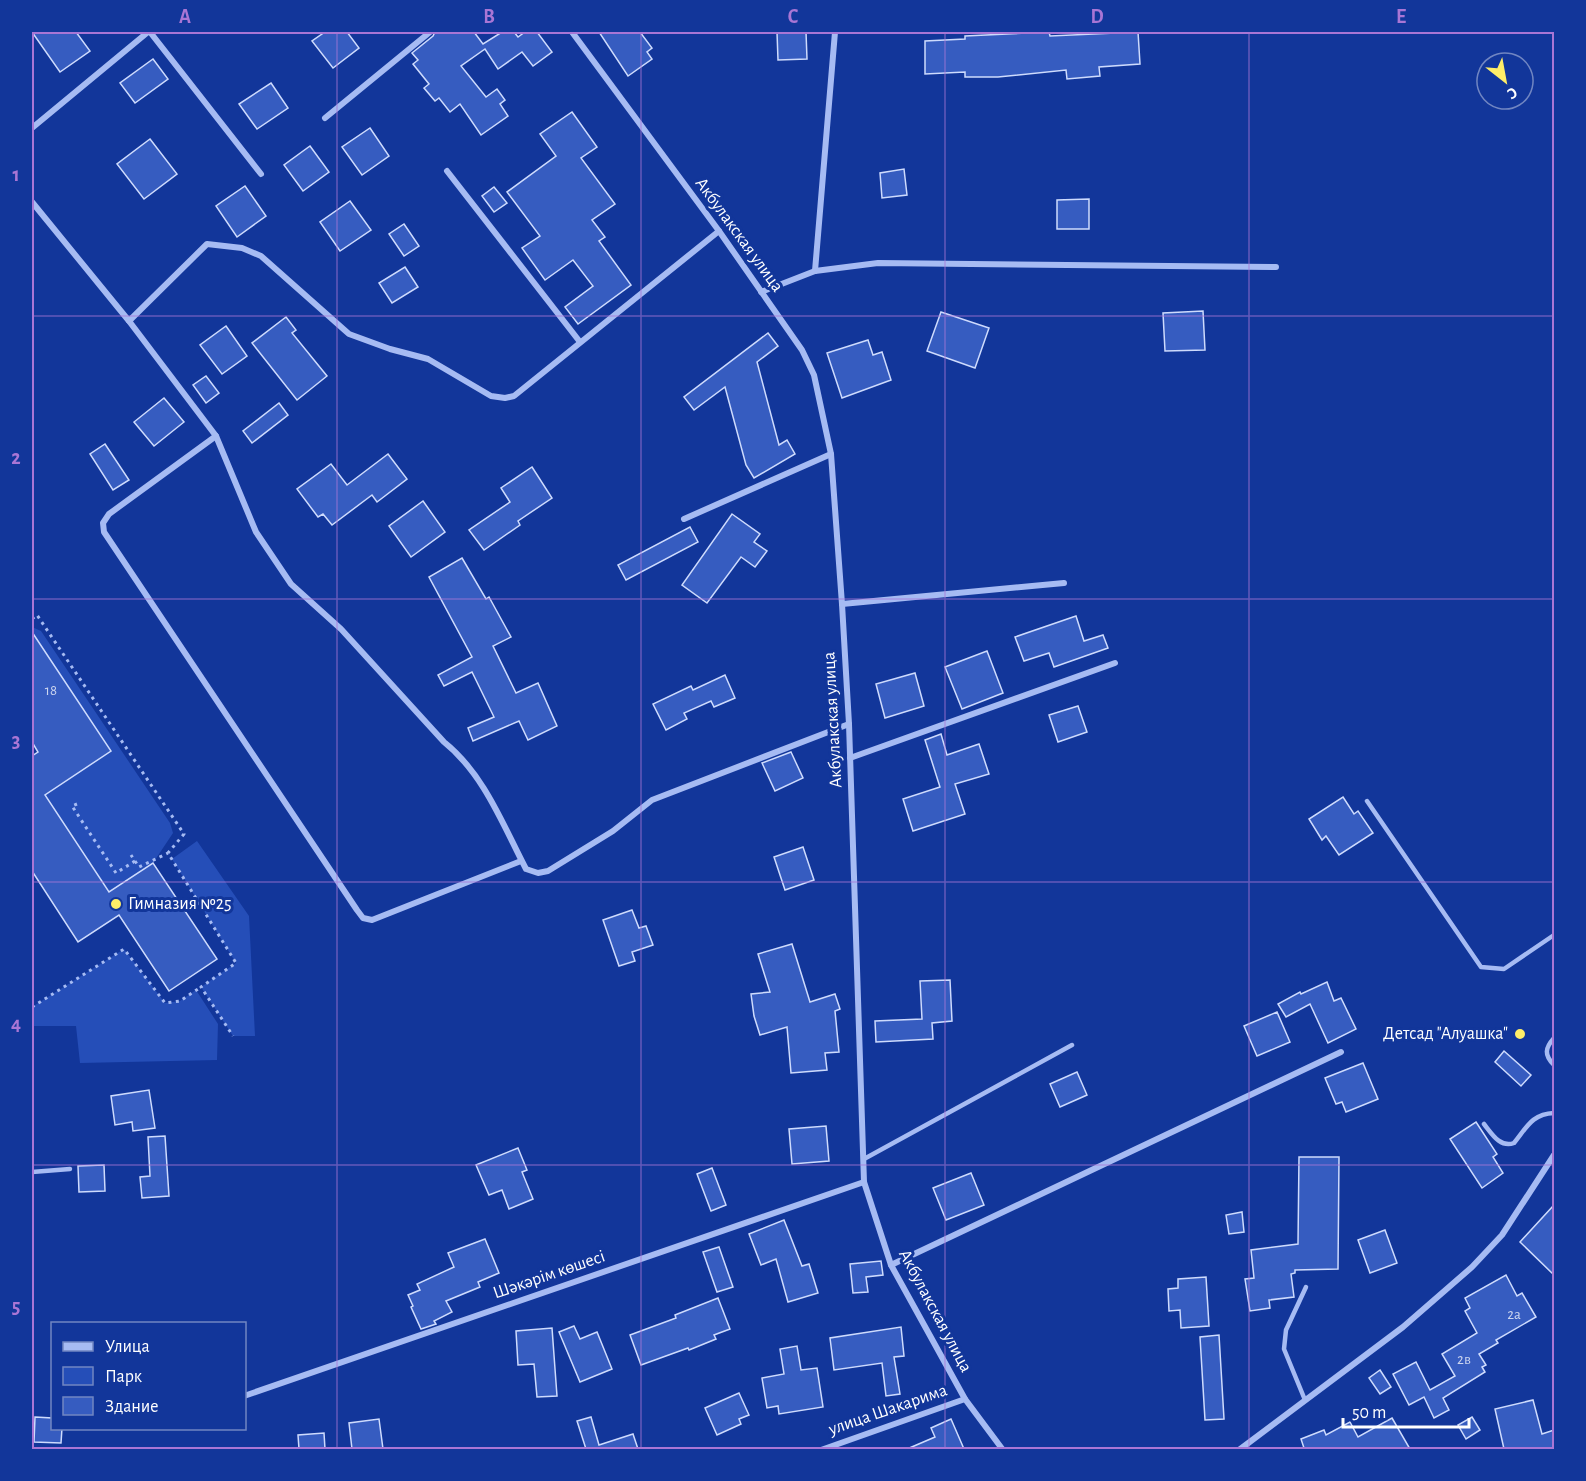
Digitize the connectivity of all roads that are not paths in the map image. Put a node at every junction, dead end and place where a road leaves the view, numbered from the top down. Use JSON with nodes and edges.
{"nodes":[{"id":1,"x":149,"y":32,"type":"edge"},
{"id":2,"x":430,"y":32,"type":"edge"},
{"id":3,"x":572,"y":32,"type":"edge"},
{"id":4,"x":835,"y":32,"type":"edge"},
{"id":5,"x":325,"y":118,"type":"dead end"},
{"id":6,"x":32,"y":128,"type":"edge"},
{"id":7,"x":447,"y":171,"type":"dead end"},
{"id":8,"x":261,"y":174,"type":"dead end"},
{"id":9,"x":32,"y":202,"type":"edge"},
{"id":10,"x":719,"y":231,"type":"junction"},
{"id":11,"x":1276,"y":267,"type":"dead end"},
{"id":12,"x":815,"y":271,"type":"junction"},
{"id":13,"x":761,"y":292,"type":"junction"},
{"id":14,"x":129,"y":321,"type":"junction"},
{"id":15,"x":580,"y":342,"type":"junction"},
{"id":16,"x":216,"y":436,"type":"junction"},
{"id":17,"x":831,"y":453,"type":"junction"},
{"id":18,"x":684,"y":519,"type":"dead end"},
{"id":19,"x":1064,"y":583,"type":"dead end"},
{"id":20,"x":843,"y":604,"type":"junction"},
{"id":21,"x":1115,"y":663,"type":"dead end"},
{"id":22,"x":849,"y":724,"type":"junction"},
{"id":23,"x":850,"y":758,"type":"junction"},
{"id":24,"x":1367,"y":801,"type":"dead end"},
{"id":25,"x":521,"y":861,"type":"junction"},
{"id":26,"x":1554,"y":935,"type":"edge"},
{"id":27,"x":1554,"y":1038,"type":"edge"},
{"id":28,"x":1072,"y":1045,"type":"dead end"},
{"id":29,"x":1341,"y":1052,"type":"dead end"},
{"id":30,"x":1554,"y":1065,"type":"edge"},
{"id":31,"x":1554,"y":1113,"type":"edge"},
{"id":32,"x":1484,"y":1124,"type":"dead end"},
{"id":33,"x":1554,"y":1155,"type":"edge"},
{"id":34,"x":864,"y":1159,"type":"junction"},
{"id":35,"x":70,"y":1170,"type":"dead end"},
{"id":36,"x":32,"y":1172,"type":"edge"},
{"id":37,"x":864,"y":1182,"type":"junction"},
{"id":38,"x":891,"y":1265,"type":"junction"},
{"id":39,"x":1306,"y":1287,"type":"dead end"},
{"id":40,"x":246,"y":1395,"type":"edge"},
{"id":41,"x":965,"y":1399,"type":"junction"},
{"id":42,"x":1305,"y":1400,"type":"junction"},
{"id":43,"x":821,"y":1449,"type":"edge"},
{"id":44,"x":1004,"y":1449,"type":"edge"},
{"id":45,"x":1239,"y":1449,"type":"edge"}],
"edges":[{"from":1,"to":6,"type":"street"},
{"from":1,"to":8,"type":"street"},
{"from":2,"to":5,"type":"street"},
{"from":3,"to":10,"type":"street","name":"Акбулакская улица"},
{"from":4,"to":12,"type":"street"},
{"from":7,"to":15,"type":"street"},
{"from":9,"to":14,"type":"street"},
{"from":10,"to":13,"type":"street","name":"Акбулакская улица"},
{"from":10,"to":15,"type":"street"},
{"from":11,"to":12,"type":"street"},
{"from":12,"to":13,"type":"street"},
{"from":13,"to":17,"type":"street","name":"Акбулакская улица"},
{"from":14,"to":15,"type":"street"},
{"from":14,"to":16,"type":"street"},
{"from":16,"to":25,"type":"street"},
{"from":16,"to":25,"type":"street"},
{"from":17,"to":18,"type":"street"},
{"from":17,"to":20,"type":"street","name":"Акбулакская улица"},
{"from":19,"to":20,"type":"street"},
{"from":20,"to":22,"type":"street","name":"Акбулакская улица"},
{"from":21,"to":23,"type":"street"},
{"from":22,"to":23,"type":"street","name":"Акбулакская улица"},
{"from":22,"to":25,"type":"street"},
{"from":23,"to":34,"type":"street","name":"Акбулакская улица"},
{"from":24,"to":26,"type":"lane"},
{"from":27,"to":30,"type":"lane"},
{"from":28,"to":34,"type":"lane"},
{"from":29,"to":38,"type":"street"},
{"from":31,"to":32,"type":"lane"},
{"from":33,"to":42,"type":"street"},
{"from":34,"to":37,"type":"street","name":"Акбулакская улица"},
{"from":35,"to":36,"type":"lane"},
{"from":37,"to":38,"type":"street","name":"Акбулакская улица"},
{"from":37,"to":40,"type":"street","name":"Шәкәрім көшесі"},
{"from":38,"to":41,"type":"street","name":"Акбулакская улица"},
{"from":39,"to":42,"type":"lane"},
{"from":41,"to":43,"type":"street","name":"улица Шакарима"},
{"from":41,"to":44,"type":"street","name":"Акбулакская улица"},
{"from":42,"to":45,"type":"street"}]}
